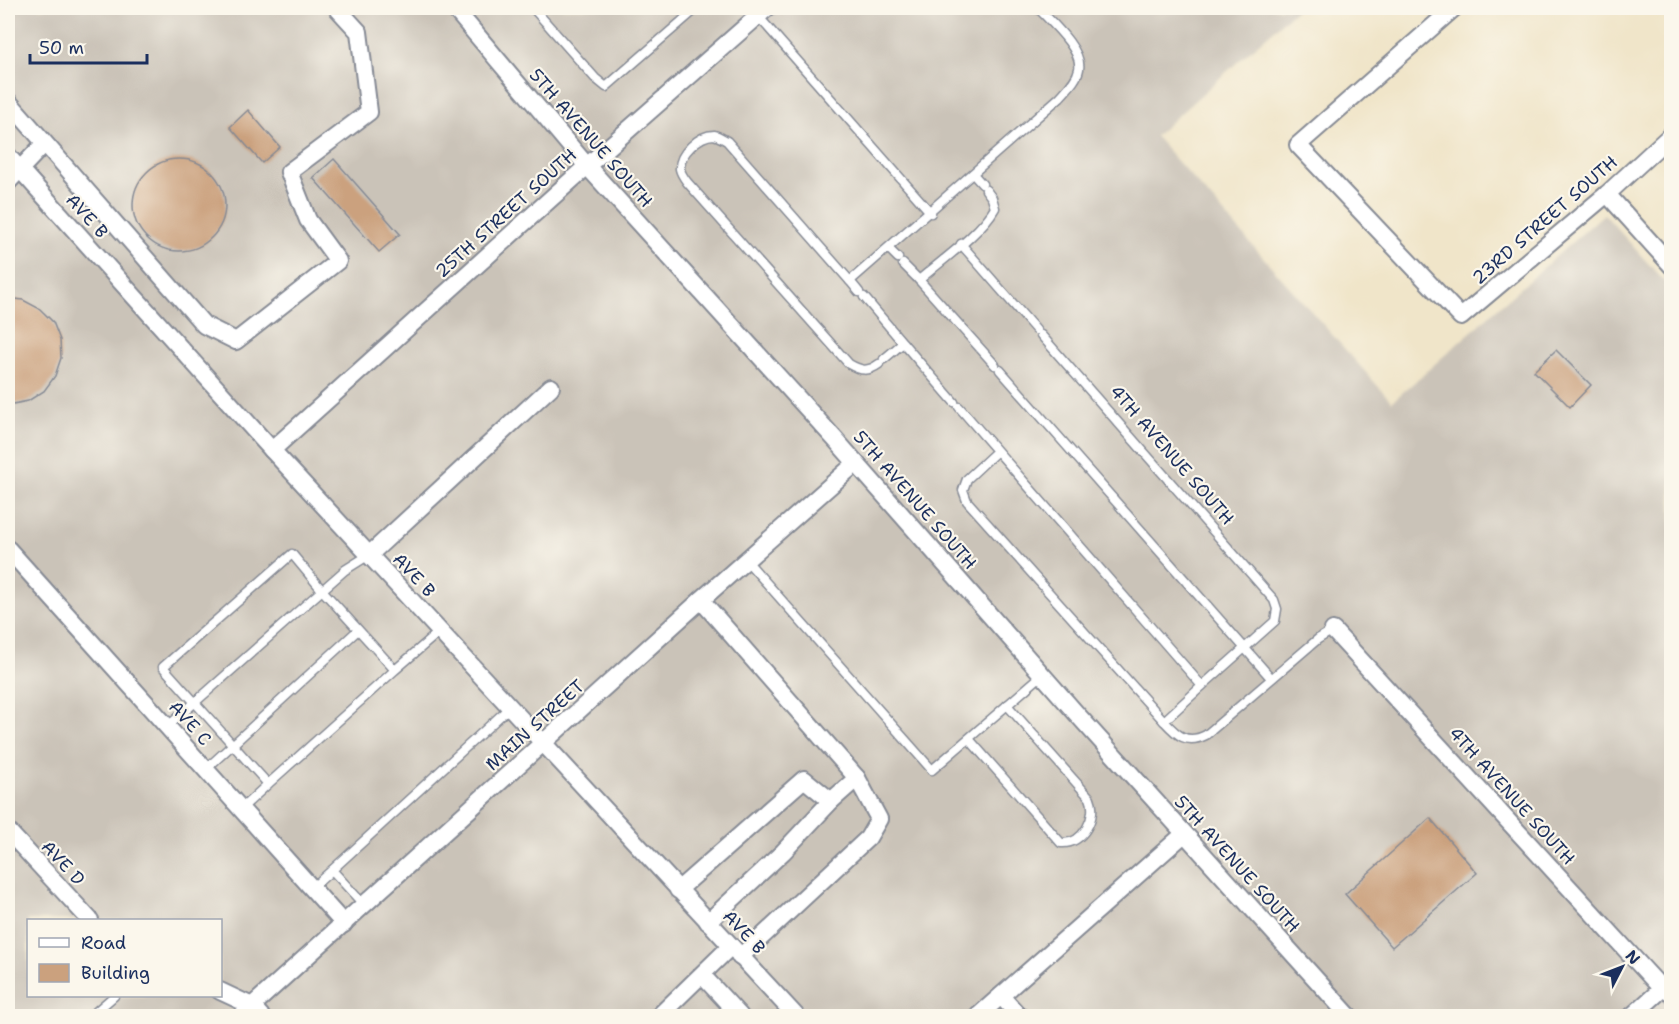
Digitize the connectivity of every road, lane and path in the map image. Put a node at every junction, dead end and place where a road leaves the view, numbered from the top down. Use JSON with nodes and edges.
{"nodes":[{"id":1,"x":337,"y":8,"type":"edge"},
{"id":2,"x":454,"y":8,"type":"edge"},
{"id":3,"x":533,"y":8,"type":"edge"},
{"id":4,"x":697,"y":8,"type":"edge"},
{"id":5,"x":1038,"y":8,"type":"edge"},
{"id":6,"x":1454,"y":8,"type":"edge"},
{"id":7,"x":758,"y":10,"type":"edge"},
{"id":8,"x":8,"y":101,"type":"edge"},
{"id":9,"x":1671,"y":134,"type":"edge"},
{"id":10,"x":44,"y":144,"type":"junction"},
{"id":11,"x":8,"y":156,"type":"edge"},
{"id":12,"x":587,"y":166,"type":"junction"},
{"id":13,"x":20,"y":170,"type":"junction"},
{"id":14,"x":974,"y":174,"type":"junction"},
{"id":15,"x":8,"y":182,"type":"edge"},
{"id":16,"x":1607,"y":194,"type":"junction"},
{"id":17,"x":930,"y":213,"type":"junction"},
{"id":18,"x":961,"y":244,"type":"junction"},
{"id":19,"x":889,"y":249,"type":"junction"},
{"id":20,"x":1671,"y":266,"type":"edge"},
{"id":21,"x":919,"y":280,"type":"junction"},
{"id":22,"x":850,"y":281,"type":"junction"},
{"id":23,"x":903,"y":343,"type":"junction"},
{"id":24,"x":552,"y":387,"type":"dead end"},
{"id":25,"x":272,"y":450,"type":"junction"},
{"id":26,"x":997,"y":450,"type":"junction"},
{"id":27,"x":856,"y":463,"type":"junction"},
{"id":28,"x":8,"y":549,"type":"edge"},
{"id":29,"x":369,"y":555,"type":"junction"},
{"id":30,"x":747,"y":561,"type":"junction"},
{"id":31,"x":322,"y":590,"type":"junction"},
{"id":32,"x":701,"y":600,"type":"junction"},
{"id":33,"x":358,"y":630,"type":"junction"},
{"id":34,"x":1333,"y":630,"type":"joint"},
{"id":35,"x":440,"y":631,"type":"junction"},
{"id":36,"x":1244,"y":650,"type":"junction"},
{"id":37,"x":395,"y":670,"type":"junction"},
{"id":38,"x":1042,"y":675,"type":"junction"},
{"id":39,"x":1271,"y":678,"type":"junction"},
{"id":40,"x":1202,"y":686,"type":"junction"},
{"id":41,"x":194,"y":703,"type":"junction"},
{"id":42,"x":1007,"y":705,"type":"junction"},
{"id":43,"x":510,"y":707,"type":"junction"},
{"id":44,"x":1164,"y":721,"type":"junction"},
{"id":45,"x":167,"y":727,"type":"junction"},
{"id":46,"x":969,"y":739,"type":"junction"},
{"id":47,"x":544,"y":744,"type":"junction"},
{"id":48,"x":232,"y":745,"type":"junction"},
{"id":49,"x":206,"y":769,"type":"junction"},
{"id":50,"x":857,"y":778,"type":"junction"},
{"id":51,"x":268,"y":784,"type":"junction"},
{"id":52,"x":831,"y":801,"type":"junction"},
{"id":53,"x":241,"y":808,"type":"junction"},
{"id":54,"x":8,"y":831,"type":"edge"},
{"id":55,"x":1184,"y":834,"type":"junction"},
{"id":56,"x":332,"y":870,"type":"junction"},
{"id":57,"x":312,"y":888,"type":"junction"},
{"id":58,"x":678,"y":890,"type":"junction"},
{"id":59,"x":364,"y":905,"type":"junction"},
{"id":60,"x":88,"y":919,"type":"edge"},
{"id":61,"x":708,"y":922,"type":"junction"},
{"id":62,"x":344,"y":924,"type":"junction"},
{"id":63,"x":736,"y":951,"type":"junction"},
{"id":64,"x":702,"y":975,"type":"junction"},
{"id":65,"x":1668,"y":990,"type":"edge"},
{"id":66,"x":222,"y":993,"type":"edge"},
{"id":67,"x":1001,"y":996,"type":"junction"},
{"id":68,"x":113,"y":997,"type":"edge"},
{"id":69,"x":251,"y":1013,"type":"edge"},
{"id":70,"x":670,"y":1013,"type":"edge"},
{"id":71,"x":91,"y":1017,"type":"edge"},
{"id":72,"x":740,"y":1017,"type":"edge"},
{"id":73,"x":796,"y":1017,"type":"edge"},
{"id":74,"x":978,"y":1017,"type":"edge"},
{"id":75,"x":1019,"y":1017,"type":"edge"},
{"id":76,"x":1349,"y":1017,"type":"edge"},
{"id":77,"x":1632,"y":1017,"type":"edge"}],
"edges":[{"from":1,"to":10,"type":"street"},
{"from":2,"to":12,"type":"street","name":"5TH AVENUE SOUTH"},
{"from":3,"to":4,"type":"lane"},
{"from":5,"to":14,"type":"lane"},
{"from":6,"to":16,"type":"street","name":"23RD STREET SOUTH"},
{"from":7,"to":12,"type":"street","name":"25TH STREET SOUTH"},
{"from":7,"to":17,"type":"lane"},
{"from":8,"to":10,"type":"street"},
{"from":9,"to":16,"type":"street","name":"23RD STREET SOUTH"},
{"from":10,"to":13,"type":"street"},
{"from":11,"to":13,"type":"street","name":"AVE B"},
{"from":12,"to":25,"type":"street","name":"25TH STREET SOUTH"},
{"from":12,"to":27,"type":"street","name":"5TH AVENUE SOUTH"},
{"from":13,"to":15,"type":"street"},
{"from":13,"to":25,"type":"street","name":"AVE B"},
{"from":14,"to":17,"type":"lane"},
{"from":14,"to":18,"type":"lane"},
{"from":16,"to":20,"type":"street"},
{"from":17,"to":19,"type":"lane"},
{"from":18,"to":21,"type":"lane"},
{"from":18,"to":36,"type":"lane","name":"4TH AVENUE SOUTH"},
{"from":19,"to":21,"type":"lane"},
{"from":19,"to":22,"type":"lane"},
{"from":21,"to":36,"type":"lane"},
{"from":22,"to":23,"type":"lane"},
{"from":22,"to":23,"type":"lane"},
{"from":23,"to":26,"type":"lane"},
{"from":24,"to":29,"type":"street"},
{"from":25,"to":29,"type":"street","name":"AVE B"},
{"from":26,"to":40,"type":"lane"},
{"from":26,"to":44,"type":"lane"},
{"from":27,"to":30,"type":"street","name":"MAIN STREET"},
{"from":27,"to":38,"type":"street","name":"5TH AVENUE SOUTH"},
{"from":28,"to":45,"type":"street","name":"AVE C"},
{"from":29,"to":31,"type":"lane"},
{"from":29,"to":35,"type":"street","name":"AVE B"},
{"from":30,"to":32,"type":"street","name":"MAIN STREET"},
{"from":30,"to":46,"type":"lane"},
{"from":31,"to":33,"type":"lane"},
{"from":31,"to":41,"type":"lane"},
{"from":31,"to":41,"type":"lane"},
{"from":32,"to":47,"type":"street","name":"MAIN STREET"},
{"from":32,"to":50,"type":"street"},
{"from":33,"to":37,"type":"lane"},
{"from":33,"to":48,"type":"lane"},
{"from":34,"to":39,"type":"lane"},
{"from":34,"to":65,"type":"street","name":"4TH AVENUE SOUTH"},
{"from":35,"to":37,"type":"lane"},
{"from":35,"to":43,"type":"street","name":"AVE B"},
{"from":36,"to":39,"type":"lane"},
{"from":36,"to":40,"type":"lane"},
{"from":37,"to":51,"type":"lane"},
{"from":38,"to":42,"type":"lane"},
{"from":38,"to":55,"type":"street","name":"5TH AVENUE SOUTH"},
{"from":39,"to":44,"type":"lane"},
{"from":40,"to":44,"type":"lane"},
{"from":41,"to":45,"type":"lane"},
{"from":41,"to":48,"type":"lane"},
{"from":42,"to":46,"type":"lane"},
{"from":42,"to":46,"type":"lane"},
{"from":43,"to":47,"type":"street","name":"AVE B"},
{"from":43,"to":56,"type":"lane"},
{"from":45,"to":49,"type":"street","name":"AVE C"},
{"from":47,"to":58,"type":"street","name":"AVE B"},
{"from":47,"to":59,"type":"street","name":"MAIN STREET"},
{"from":48,"to":49,"type":"lane"},
{"from":48,"to":51,"type":"lane"},
{"from":49,"to":53,"type":"street","name":"AVE C"},
{"from":50,"to":52,"type":"street"},
{"from":50,"to":63,"type":"street"},
{"from":51,"to":53,"type":"lane"},
{"from":52,"to":58,"type":"street"},
{"from":52,"to":61,"type":"street"},
{"from":53,"to":57,"type":"street","name":"AVE C"},
{"from":54,"to":60,"type":"street","name":"AVE D"},
{"from":55,"to":67,"type":"street"},
{"from":55,"to":76,"type":"street","name":"5TH AVENUE SOUTH"},
{"from":56,"to":57,"type":"lane"},
{"from":56,"to":59,"type":"lane"},
{"from":57,"to":62,"type":"street","name":"AVE C"},
{"from":58,"to":61,"type":"street","name":"AVE B"},
{"from":59,"to":62,"type":"street","name":"MAIN STREET"},
{"from":61,"to":63,"type":"street","name":"AVE B"},
{"from":62,"to":69,"type":"street","name":"MAIN STREET"},
{"from":63,"to":64,"type":"street"},
{"from":63,"to":73,"type":"street","name":"AVE B"},
{"from":64,"to":70,"type":"street"},
{"from":64,"to":72,"type":"street"},
{"from":65,"to":77,"type":"street"},
{"from":66,"to":69,"type":"street"},
{"from":67,"to":74,"type":"street"},
{"from":67,"to":75,"type":"street"},
{"from":68,"to":71,"type":"lane"}]}
